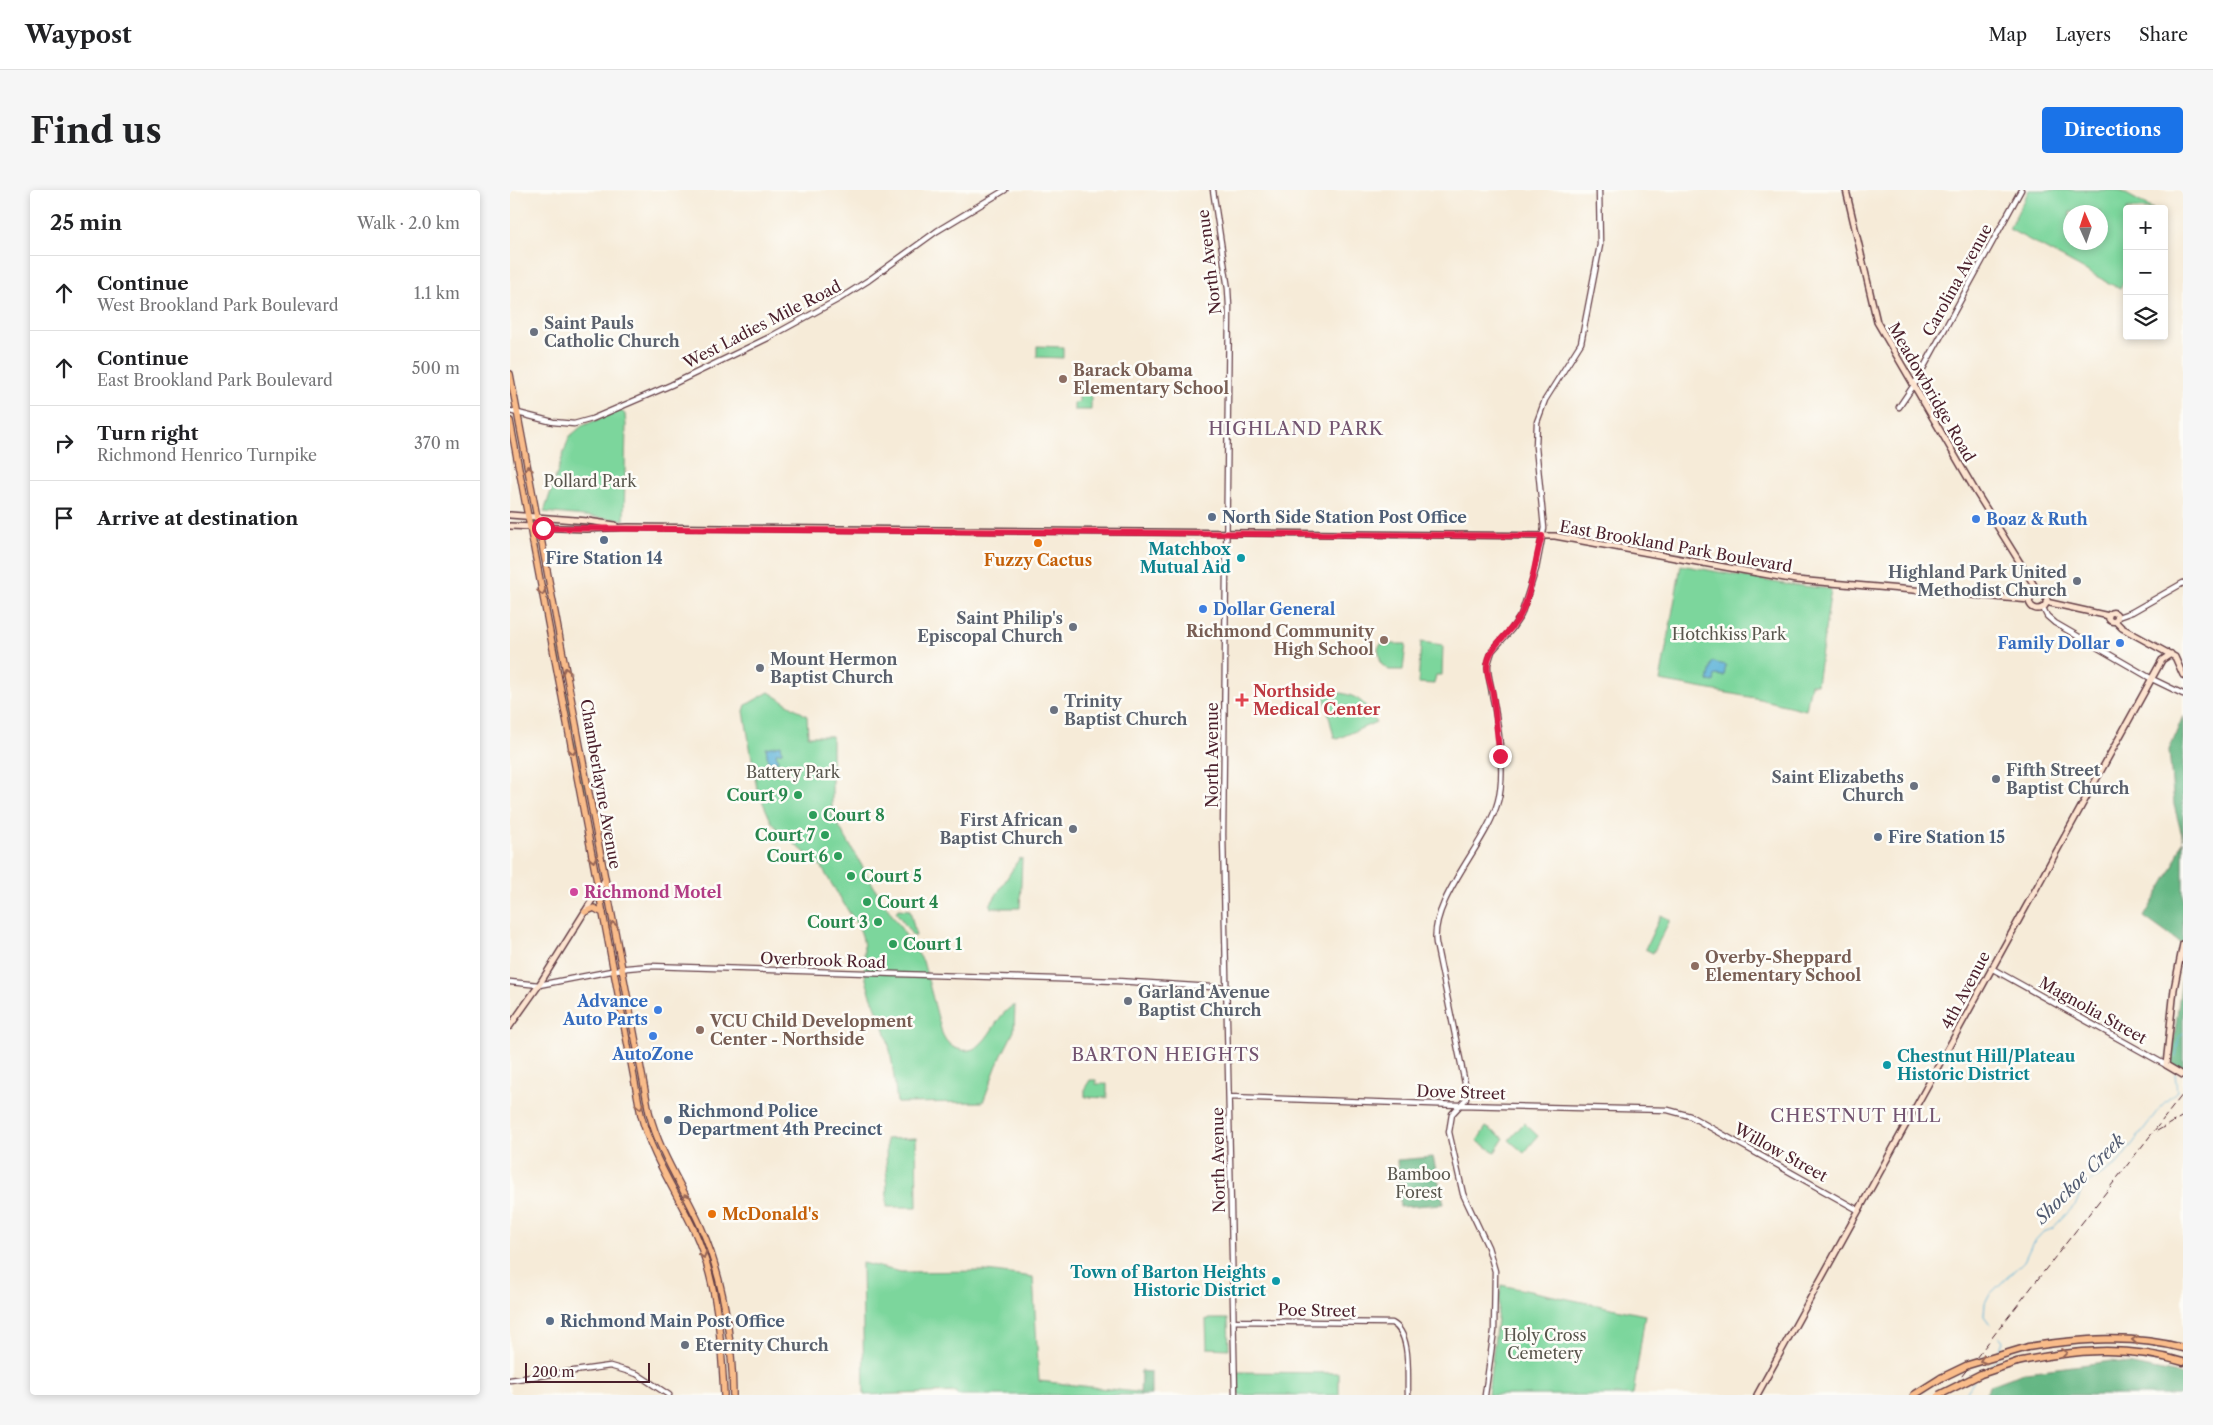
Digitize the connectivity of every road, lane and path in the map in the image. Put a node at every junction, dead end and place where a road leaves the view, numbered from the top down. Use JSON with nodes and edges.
{"nodes":[{"id":1,"x":1005,"y":190,"type":"edge"},
{"id":2,"x":1213,"y":190,"type":"edge"},
{"id":3,"x":1599,"y":190,"type":"edge"},
{"id":4,"x":1846,"y":190,"type":"edge"},
{"id":5,"x":2020,"y":190,"type":"edge"},
{"id":6,"x":510,"y":374,"type":"edge"},
{"id":7,"x":1914,"y":385,"type":"junction"},
{"id":8,"x":1899,"y":407,"type":"dead end"},
{"id":9,"x":510,"y":411,"type":"edge"},
{"id":10,"x":518,"y":414,"type":"junction"},
{"id":11,"x":510,"y":421,"type":"edge"},
{"id":12,"x":510,"y":515,"type":"edge"},
{"id":13,"x":528,"y":516,"type":"junction"},
{"id":14,"x":537,"y":516,"type":"junction"},
{"id":15,"x":510,"y":526,"type":"edge"},
{"id":16,"x":530,"y":527,"type":"junction"},
{"id":17,"x":539,"y":527,"type":"junction"},
{"id":18,"x":628,"y":527,"type":"junction"},
{"id":19,"x":1227,"y":533,"type":"junction"},
{"id":20,"x":1542,"y":536,"type":"junction"},
{"id":21,"x":2183,"y":583,"type":"edge"},
{"id":22,"x":2037,"y":590,"type":"junction"},
{"id":23,"x":2030,"y":600,"type":"junction"},
{"id":24,"x":2046,"y":602,"type":"junction"},
{"id":25,"x":2043,"y":608,"type":"junction"},
{"id":26,"x":2116,"y":619,"type":"junction"},
{"id":27,"x":2171,"y":654,"type":"junction"},
{"id":28,"x":2183,"y":675,"type":"edge"},
{"id":29,"x":2152,"y":679,"type":"junction"},
{"id":30,"x":2183,"y":694,"type":"edge"},
{"id":31,"x":604,"y":881,"type":"junction"},
{"id":32,"x":599,"y":890,"type":"junction"},
{"id":33,"x":585,"y":912,"type":"junction"},
{"id":34,"x":603,"y":913,"type":"junction"},
{"id":35,"x":2183,"y":944,"type":"edge"},
{"id":36,"x":1991,"y":968,"type":"junction"},
{"id":37,"x":622,"y":969,"type":"junction"},
{"id":38,"x":614,"y":970,"type":"junction"},
{"id":39,"x":510,"y":982,"type":"edge"},
{"id":40,"x":539,"y":985,"type":"junction"},
{"id":41,"x":1227,"y":988,"type":"junction"},
{"id":42,"x":510,"y":1026,"type":"edge"},
{"id":43,"x":2166,"y":1065,"type":"junction"},
{"id":44,"x":2183,"y":1075,"type":"edge"},
{"id":45,"x":1229,"y":1097,"type":"junction"},
{"id":46,"x":1460,"y":1105,"type":"junction"},
{"id":47,"x":1690,"y":1116,"type":"joint"},
{"id":48,"x":1858,"y":1210,"type":"junction"},
{"id":49,"x":1234,"y":1321,"type":"junction"},
{"id":50,"x":2183,"y":1348,"type":"edge"},
{"id":51,"x":2183,"y":1362,"type":"edge"},
{"id":52,"x":510,"y":1380,"type":"edge"},
{"id":53,"x":669,"y":1395,"type":"edge"},
{"id":54,"x":724,"y":1395,"type":"edge"},
{"id":55,"x":733,"y":1395,"type":"edge"},
{"id":56,"x":1235,"y":1395,"type":"edge"},
{"id":57,"x":1408,"y":1395,"type":"edge"},
{"id":58,"x":1485,"y":1395,"type":"edge"},
{"id":59,"x":1757,"y":1395,"type":"edge"},
{"id":60,"x":1914,"y":1395,"type":"edge"},
{"id":61,"x":1939,"y":1395,"type":"edge"}],
"edges":[{"from":1,"to":10,"type":"street","name":"West Ladies Mile Road"},
{"from":2,"to":19,"type":"street","name":"North Avenue"},
{"from":3,"to":20,"type":"street"},
{"from":4,"to":7,"type":"main road","name":"Meadowbridge Road"},
{"from":5,"to":7,"type":"street","name":"Carolina Avenue"},
{"from":6,"to":10,"type":"main road","name":"Chamberlayne Avenue"},
{"from":7,"to":8,"type":"street","name":"Carolina Avenue"},
{"from":7,"to":22,"type":"main road","name":"Meadowbridge Road"},
{"from":9,"to":10,"type":"street","name":"West Ladies Mile Road"},
{"from":14,"to":10,"type":"main road","name":"Chamberlayne Avenue","one_way":true},
{"from":11,"to":13,"type":"main road","name":"Chamberlayne Avenue"},
{"from":12,"to":13,"type":"main road"},
{"from":13,"to":14,"type":"main road"},
{"from":13,"to":16,"type":"main road","name":"Chamberlayne Avenue"},
{"from":14,"to":17,"type":"main road","name":"Chamberlayne Avenue"},
{"from":14,"to":18,"type":"main road"},
{"from":15,"to":16,"type":"main road"},
{"from":16,"to":17,"type":"main road"},
{"from":16,"to":32,"type":"main road","name":"Chamberlayne Avenue","one_way":true},
{"from":17,"to":18,"type":"main road"},
{"from":31,"to":17,"type":"main road","name":"Chamberlayne Avenue","one_way":true},
{"from":18,"to":19,"type":"main road","name":"East Brookland Park Boulevard"},
{"from":19,"to":20,"type":"main road","name":"East Brookland Park Boulevard"},
{"from":19,"to":41,"type":"street","name":"North Avenue"},
{"from":20,"to":23,"type":"main road","name":"East Brookland Park Boulevard"},
{"from":20,"to":46,"type":"street"},
{"from":21,"to":26,"type":"street"},
{"from":22,"to":23,"type":"main road"},
{"from":22,"to":24,"type":"main road"},
{"from":23,"to":25,"type":"main road"},
{"from":24,"to":25,"type":"main road"},
{"from":24,"to":26,"type":"main road"},
{"from":25,"to":29,"type":"street"},
{"from":26,"to":27,"type":"main road"},
{"from":27,"to":28,"type":"main road"},
{"from":27,"to":29,"type":"main road","name":"4th Avenue"},
{"from":29,"to":30,"type":"street"},
{"from":29,"to":36,"type":"main road","name":"4th Avenue"},
{"from":31,"to":32,"type":"main road"},
{"from":37,"to":31,"type":"main road","name":"Chamberlayne Avenue","one_way":true},
{"from":32,"to":33,"type":"main road"},
{"from":32,"to":34,"type":"main road","name":"Chamberlayne Avenue"},
{"from":33,"to":34,"type":"main road"},
{"from":33,"to":40,"type":"main road"},
{"from":34,"to":38,"type":"main road","name":"Chamberlayne Avenue"},
{"from":35,"to":43,"type":"main road"},
{"from":36,"to":43,"type":"street","name":"Magnolia Street"},
{"from":36,"to":48,"type":"main road","name":"4th Avenue"},
{"from":37,"to":38,"type":"street","name":"Overbrook Road"},
{"from":37,"to":41,"type":"street","name":"Overbrook Road"},
{"from":55,"to":37,"type":"main road","name":"Chamberlayne Avenue","one_way":true},
{"from":38,"to":40,"type":"street","name":"Overbrook Road"},
{"from":38,"to":54,"type":"main road","name":"Chamberlayne Avenue","one_way":true},
{"from":39,"to":40,"type":"street","name":"Overbrook Road"},
{"from":40,"to":42,"type":"main road"},
{"from":41,"to":45,"type":"street","name":"North Avenue"},
{"from":43,"to":44,"type":"main road","name":"Magnolia Street"},
{"from":45,"to":46,"type":"street","name":"Dove Street"},
{"from":45,"to":49,"type":"street","name":"North Avenue"},
{"from":46,"to":47,"type":"street","name":"Dove Street"},
{"from":46,"to":58,"type":"street"},
{"from":47,"to":48,"type":"street","name":"Willow Street"},
{"from":48,"to":59,"type":"main road","name":"4th Avenue"},
{"from":49,"to":56,"type":"street","name":"North Avenue"},
{"from":49,"to":57,"type":"street","name":"Poe Street"},
{"from":50,"to":60,"type":"highway","one_way":true,"bridge":true},
{"from":61,"to":51,"type":"highway","one_way":true,"bridge":true},
{"from":52,"to":53,"type":"street"}]}
